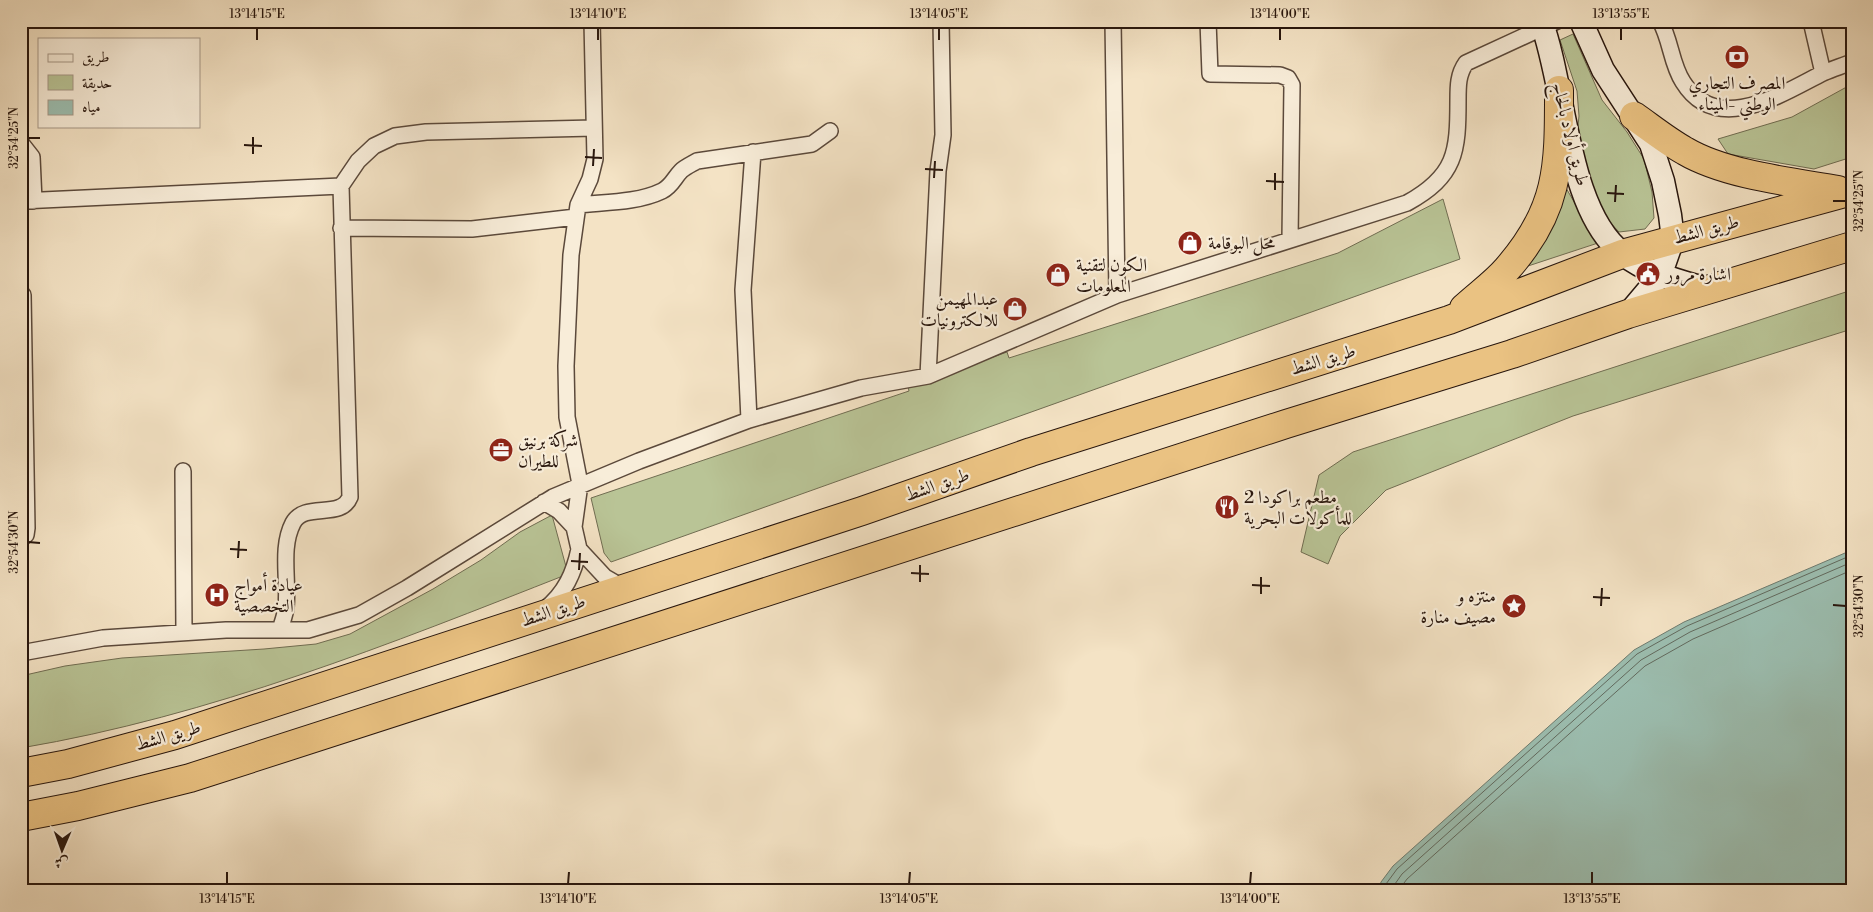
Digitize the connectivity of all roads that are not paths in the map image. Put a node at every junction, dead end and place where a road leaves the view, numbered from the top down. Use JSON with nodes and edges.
{"nodes":[{"id":1,"x":592,"y":21,"type":"edge"},
{"id":2,"x":941,"y":21,"type":"edge"},
{"id":3,"x":1113,"y":21,"type":"edge"},
{"id":4,"x":1208,"y":21,"type":"edge"},
{"id":5,"x":1580,"y":21,"type":"edge"},
{"id":6,"x":1660,"y":21,"type":"edge"},
{"id":7,"x":1811,"y":21,"type":"edge"},
{"id":8,"x":1547,"y":23,"type":"edge"},
{"id":9,"x":1852,"y":62,"type":"edge"},
{"id":10,"x":1823,"y":73,"type":"junction"},
{"id":11,"x":1559,"y":90,"type":"junction"},
{"id":12,"x":1634,"y":116,"type":"junction"},
{"id":13,"x":594,"y":128,"type":"junction"},
{"id":14,"x":830,"y":131,"type":"dead end"},
{"id":15,"x":21,"y":144,"type":"edge"},
{"id":16,"x":753,"y":152,"type":"junction"},
{"id":17,"x":341,"y":186,"type":"junction"},
{"id":18,"x":1849,"y":191,"type":"edge"},
{"id":19,"x":27,"y":201,"type":"edge"},
{"id":20,"x":577,"y":211,"type":"junction"},
{"id":21,"x":341,"y":228,"type":"junction"},
{"id":22,"x":1290,"y":239,"type":"junction"},
{"id":23,"x":1673,"y":239,"type":"junction"},
{"id":24,"x":1852,"y":246,"type":"edge"},
{"id":25,"x":1622,"y":254,"type":"junction"},
{"id":26,"x":1660,"y":276,"type":"junction"},
{"id":27,"x":1710,"y":290,"type":"junction"},
{"id":28,"x":23,"y":295,"type":"dead end"},
{"id":29,"x":1116,"y":295,"type":"junction"},
{"id":30,"x":1628,"y":314,"type":"junction"},
{"id":31,"x":1450,"y":320,"type":"junction"},
{"id":32,"x":928,"y":376,"type":"junction"},
{"id":33,"x":749,"y":420,"type":"junction"},
{"id":34,"x":183,"y":471,"type":"dead end"},
{"id":35,"x":580,"y":484,"type":"junction"},
{"id":36,"x":544,"y":502,"type":"junction"},
{"id":37,"x":574,"y":527,"type":"junction"},
{"id":38,"x":21,"y":539,"type":"edge"},
{"id":39,"x":579,"y":549,"type":"junction"},
{"id":40,"x":624,"y":588,"type":"junction"},
{"id":41,"x":533,"y":617,"type":"junction"},
{"id":42,"x":280,"y":630,"type":"junction"},
{"id":43,"x":184,"y":632,"type":"junction"},
{"id":44,"x":21,"y":653,"type":"edge"},
{"id":45,"x":21,"y":772,"type":"edge"},
{"id":46,"x":21,"y":817,"type":"edge"}],
"edges":[{"from":1,"to":13,"type":"street"},
{"from":2,"to":32,"type":"street"},
{"from":3,"to":29,"type":"street"},
{"from":4,"to":22,"type":"street"},
{"from":5,"to":12,"type":"main road"},
{"from":6,"to":10,"type":"street"},
{"from":7,"to":10,"type":"street"},
{"from":8,"to":11,"type":"main road","name":"طريق أولاد بالحاج"},
{"from":8,"to":22,"type":"street"},
{"from":9,"to":10,"type":"street"},
{"from":11,"to":25,"type":"main road","name":"طريق أولاد بالحاج"},
{"from":11,"to":31,"type":"highway"},
{"from":12,"to":18,"type":"highway"},
{"from":12,"to":23,"type":"main road"},
{"from":13,"to":17,"type":"street"},
{"from":13,"to":20,"type":"street"},
{"from":14,"to":16,"type":"street"},
{"from":15,"to":19,"type":"street"},
{"from":16,"to":20,"type":"street"},
{"from":16,"to":33,"type":"street"},
{"from":17,"to":19,"type":"street"},
{"from":17,"to":21,"type":"street"},
{"from":18,"to":23,"type":"highway","name":"طريق الشط"},
{"from":20,"to":21,"type":"street"},
{"from":20,"to":35,"type":"street"},
{"from":21,"to":42,"type":"street"},
{"from":22,"to":29,"type":"street"},
{"from":23,"to":25,"type":"highway","name":"طريق الشط"},
{"from":23,"to":26,"type":"main road"},
{"from":24,"to":27,"type":"highway"},
{"from":25,"to":26,"type":"main road","name":"طريق أولاد بالحاج"},
{"from":25,"to":31,"type":"highway","name":"طريق الشط"},
{"from":26,"to":27,"type":"main road","name":"طريق أولاد بالحاج"},
{"from":26,"to":30,"type":"main road"},
{"from":27,"to":30,"type":"highway"},
{"from":28,"to":38,"type":"street"},
{"from":29,"to":32,"type":"street"},
{"from":30,"to":46,"type":"highway"},
{"from":31,"to":40,"type":"highway","name":"طريق الشط"},
{"from":32,"to":33,"type":"street"},
{"from":33,"to":35,"type":"street"},
{"from":34,"to":43,"type":"street"},
{"from":35,"to":36,"type":"street"},
{"from":35,"to":37,"type":"street"},
{"from":36,"to":37,"type":"street"},
{"from":36,"to":42,"type":"street"},
{"from":37,"to":39,"type":"street"},
{"from":39,"to":40,"type":"street"},
{"from":39,"to":41,"type":"street"},
{"from":40,"to":41,"type":"highway","name":"طريق الشط"},
{"from":41,"to":45,"type":"highway","name":"طريق الشط"},
{"from":42,"to":43,"type":"street"},
{"from":43,"to":44,"type":"street"}]}
